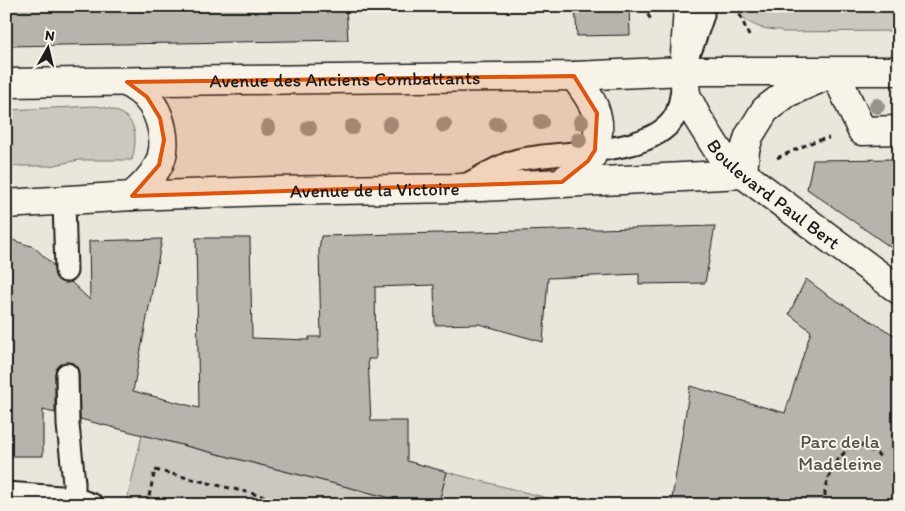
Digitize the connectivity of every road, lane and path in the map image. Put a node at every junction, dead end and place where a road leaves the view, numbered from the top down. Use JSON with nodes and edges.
{"nodes":[{"id":1,"x":688,"y":6,"type":"edge"},
{"id":2,"x":703,"y":6,"type":"edge"},
{"id":3,"x":684,"y":71,"type":"junction"},
{"id":4,"x":899,"y":71,"type":"edge"},
{"id":5,"x":835,"y":72,"type":"junction"},
{"id":6,"x":574,"y":76,"type":"junction"},
{"id":7,"x":127,"y":82,"type":"junction"},
{"id":8,"x":6,"y":83,"type":"edge"},
{"id":9,"x":899,"y":130,"type":"edge"},
{"id":10,"x":862,"y":131,"type":"junction"},
{"id":11,"x":595,"y":150,"type":"junction"},
{"id":12,"x":743,"y":174,"type":"junction"},
{"id":13,"x":562,"y":182,"type":"junction"},
{"id":14,"x":460,"y":188,"type":"junction"},
{"id":15,"x":132,"y":196,"type":"junction"},
{"id":16,"x":64,"y":201,"type":"junction"},
{"id":17,"x":6,"y":204,"type":"edge"},
{"id":18,"x":66,"y":271,"type":"dead end"},
{"id":19,"x":899,"y":290,"type":"edge"},
{"id":20,"x":67,"y":374,"type":"dead end"},
{"id":21,"x":880,"y":456,"type":"dead end"},
{"id":22,"x":6,"y":494,"type":"edge"},
{"id":23,"x":80,"y":503,"type":"edge"},
{"id":24,"x":147,"y":505,"type":"edge"},
{"id":25,"x":300,"y":505,"type":"edge"},
{"id":26,"x":825,"y":505,"type":"edge"}],
"edges":[{"from":1,"to":3,"type":"main road","name":"Boulevard Paul Bert"},
{"from":2,"to":3,"type":"lane"},
{"from":3,"to":5,"type":"main road","name":"Avenue des Anciens Combattants"},
{"from":3,"to":6,"type":"main road","name":"Avenue des Anciens Combattants"},
{"from":3,"to":11,"type":"lane"},
{"from":3,"to":12,"type":"main road","name":"Boulevard Paul Bert"},
{"from":4,"to":5,"type":"main road","name":"Avenue des Anciens Combattants"},
{"from":5,"to":10,"type":"main road"},
{"from":5,"to":12,"type":"main road"},
{"from":6,"to":7,"type":"main road","name":"Avenue des Anciens Combattants"},
{"from":6,"to":11,"type":"main road"},
{"from":7,"to":8,"type":"main road","name":"Avenue des Anciens Combattants"},
{"from":7,"to":15,"type":"main road"},
{"from":9,"to":10,"type":"main road"},
{"from":10,"to":12,"type":"path"},
{"from":11,"to":13,"type":"main road"},
{"from":11,"to":14,"type":"lane"},
{"from":12,"to":13,"type":"main road","name":"Avenue de la Victoire"},
{"from":12,"to":19,"type":"main road","name":"Boulevard Paul Bert"},
{"from":13,"to":14,"type":"main road","name":"Avenue de la Victoire"},
{"from":14,"to":15,"type":"main road","name":"Avenue de la Victoire"},
{"from":15,"to":16,"type":"main road","name":"Avenue de la Victoire"},
{"from":16,"to":17,"type":"main road","name":"Avenue de la Victoire"},
{"from":16,"to":18,"type":"lane"},
{"from":20,"to":23,"type":"lane"},
{"from":21,"to":26,"type":"path"},
{"from":22,"to":23,"type":"lane"},
{"from":24,"to":25,"type":"path"}]}
